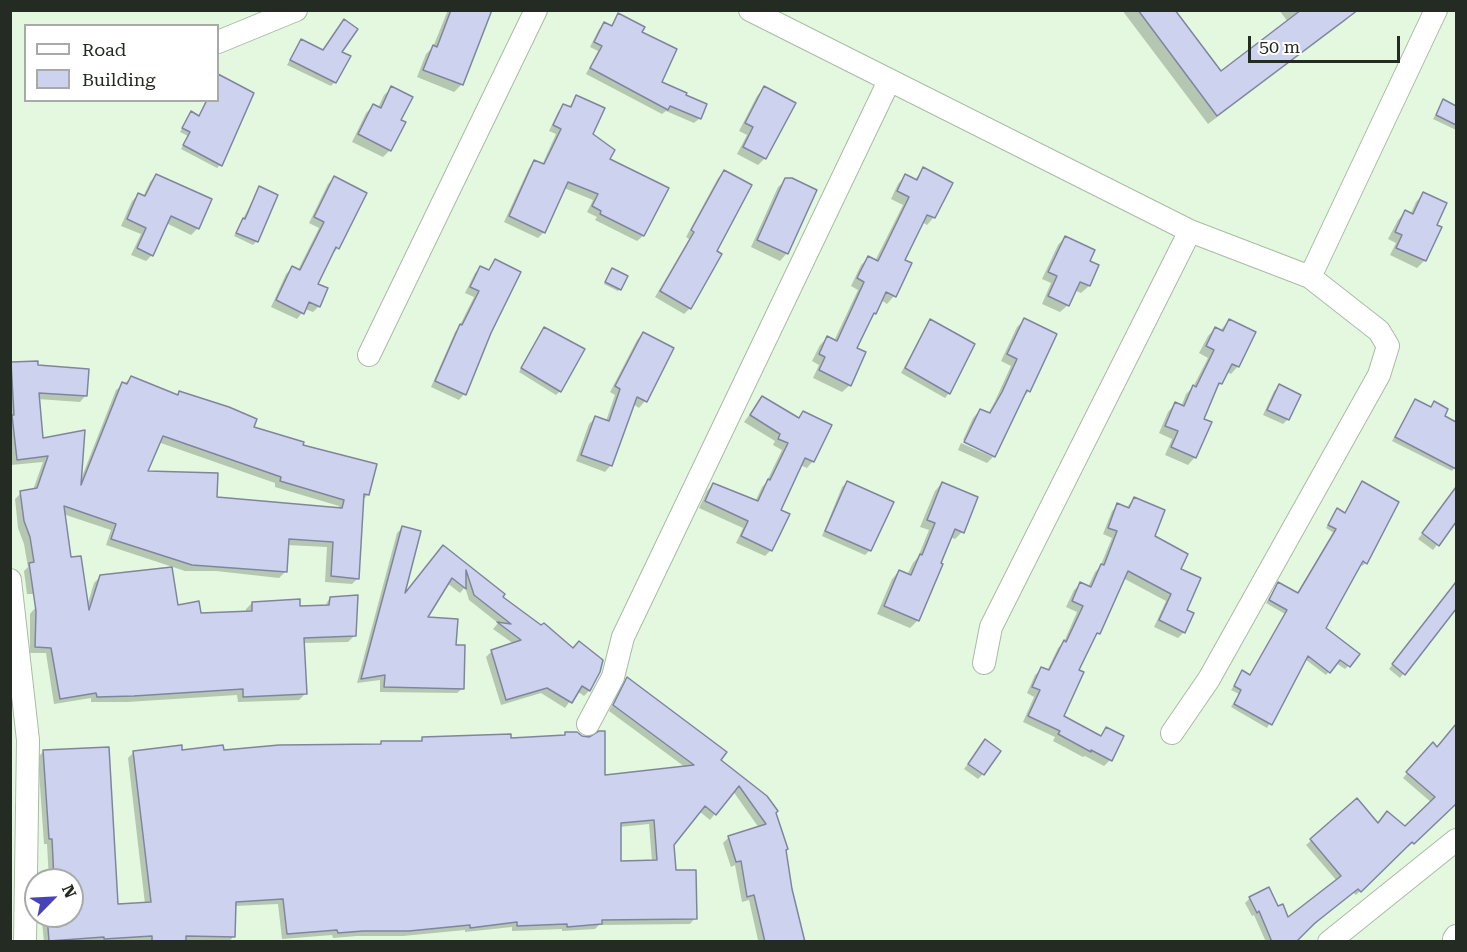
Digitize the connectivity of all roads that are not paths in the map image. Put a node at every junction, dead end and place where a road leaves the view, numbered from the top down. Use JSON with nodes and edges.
{"nodes":[{"id":1,"x":296,"y":10,"type":"edge"},
{"id":2,"x":536,"y":10,"type":"edge"},
{"id":3,"x":750,"y":10,"type":"edge"},
{"id":4,"x":1436,"y":10,"type":"edge"},
{"id":5,"x":219,"y":42,"type":"edge"},
{"id":6,"x":889,"y":81,"type":"junction"},
{"id":7,"x":1190,"y":231,"type":"junction"},
{"id":8,"x":1310,"y":277,"type":"junction"},
{"id":9,"x":369,"y":355,"type":"dead end"},
{"id":10,"x":10,"y":580,"type":"edge"},
{"id":11,"x":984,"y":663,"type":"dead end"},
{"id":12,"x":588,"y":724,"type":"dead end"},
{"id":13,"x":1172,"y":733,"type":"dead end"},
{"id":14,"x":1456,"y":840,"type":"edge"},
{"id":15,"x":25,"y":942,"type":"edge"},
{"id":16,"x":1329,"y":942,"type":"edge"}],
"edges":[{"from":1,"to":5,"type":"street"},
{"from":2,"to":9,"type":"street"},
{"from":3,"to":6,"type":"street"},
{"from":4,"to":8,"type":"street"},
{"from":6,"to":7,"type":"street"},
{"from":6,"to":12,"type":"street"},
{"from":7,"to":8,"type":"street"},
{"from":7,"to":11,"type":"street"},
{"from":8,"to":13,"type":"street"},
{"from":10,"to":15,"type":"street"},
{"from":14,"to":16,"type":"street"}]}
